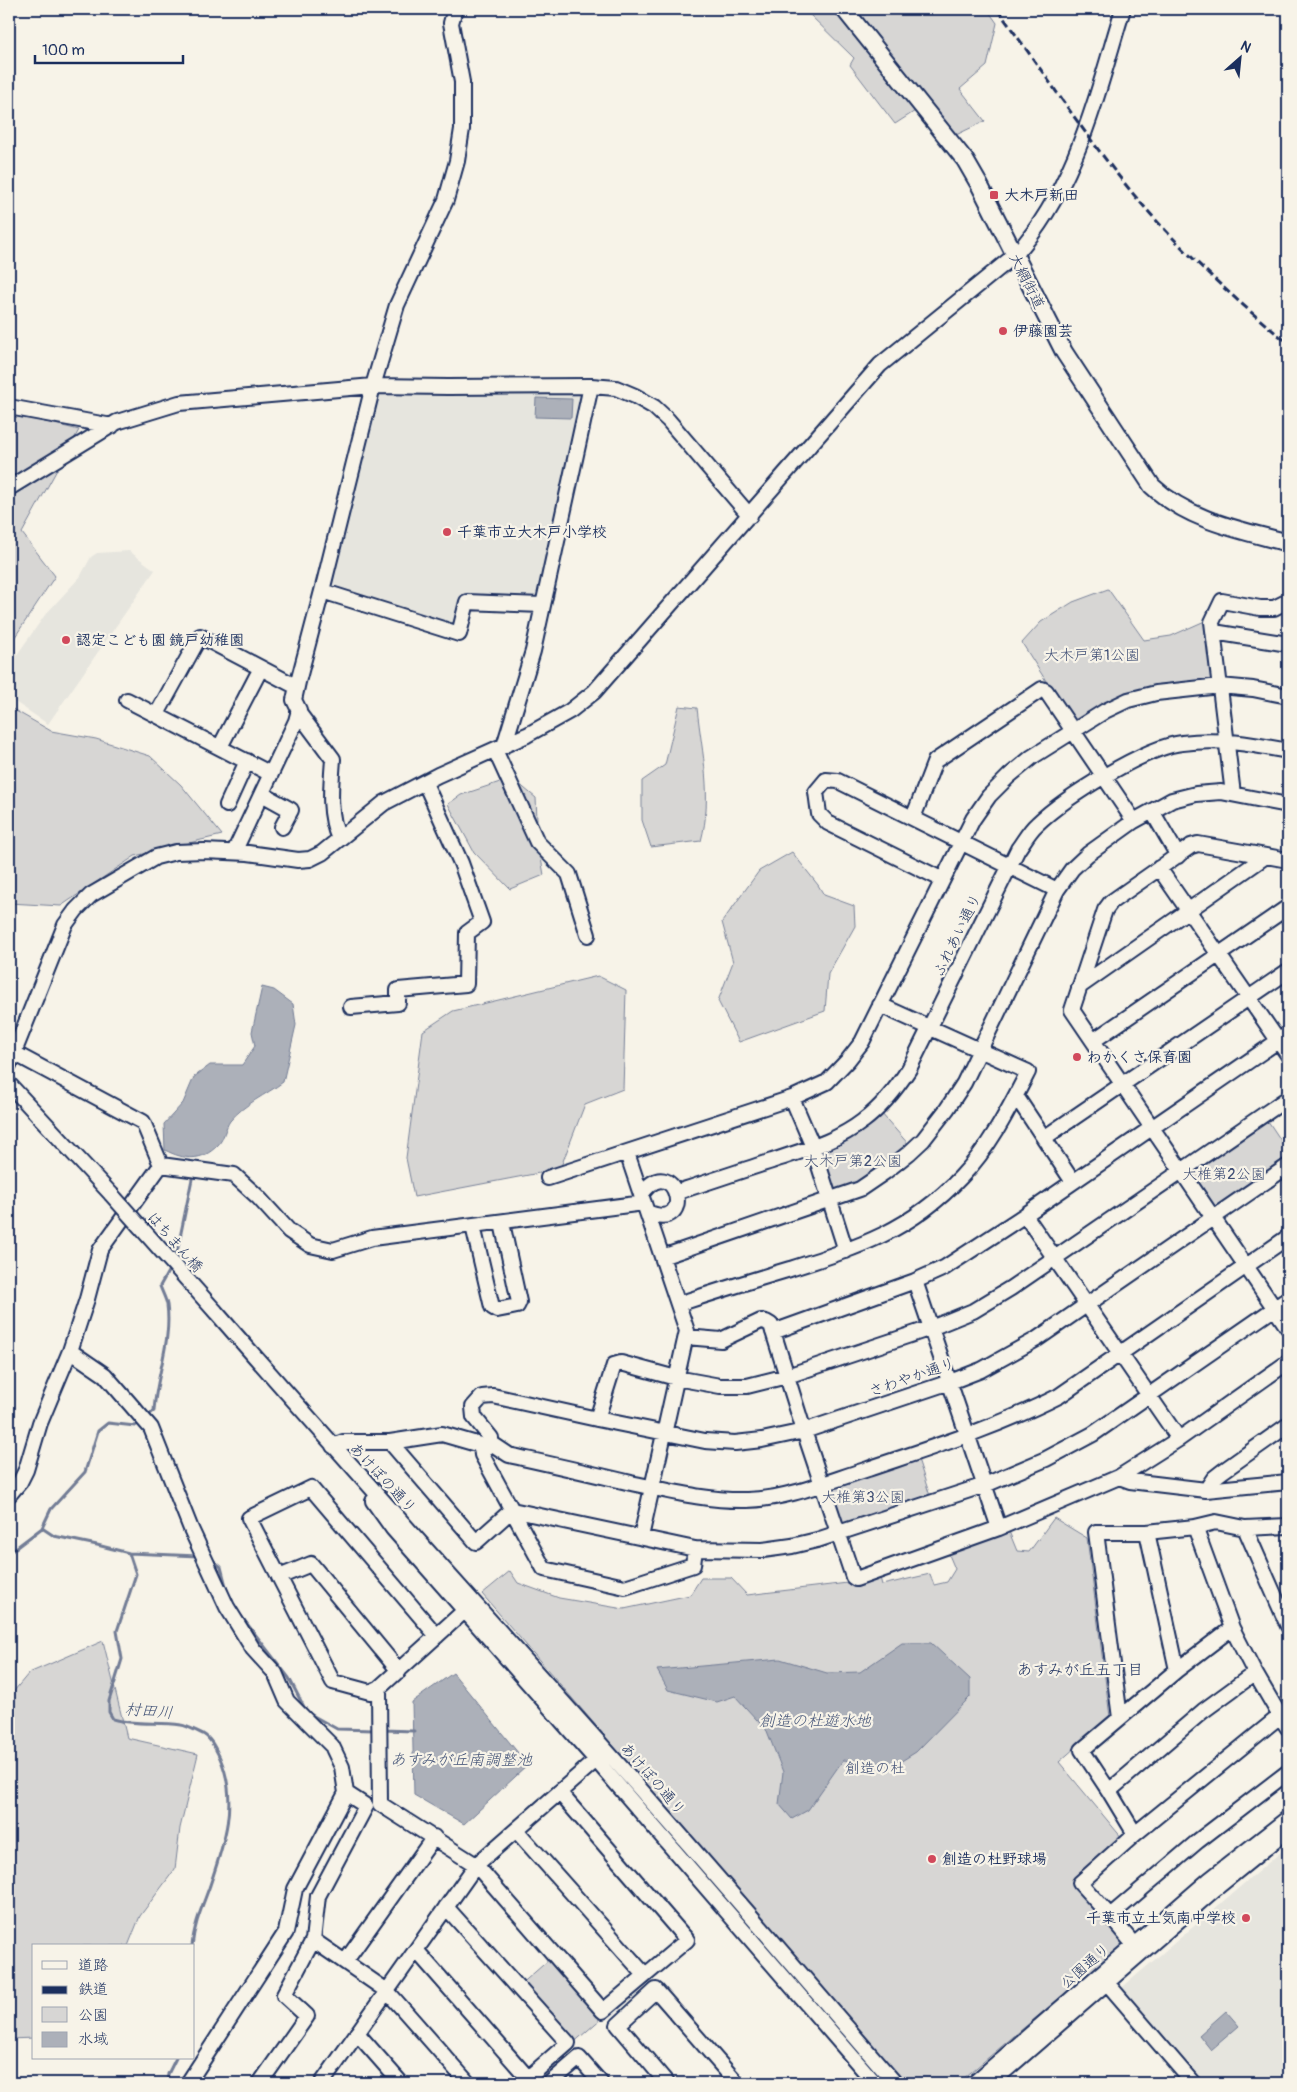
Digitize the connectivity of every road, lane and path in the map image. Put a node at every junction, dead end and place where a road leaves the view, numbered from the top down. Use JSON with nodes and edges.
{"nodes":[{"id":1,"x":455,"y":9,"type":"edge"},
{"id":2,"x":844,"y":9,"type":"edge"},
{"id":3,"x":1123,"y":9,"type":"edge"},
{"id":4,"x":1014,"y":256,"type":"junction"},
{"id":5,"x":373,"y":386,"type":"junction"},
{"id":6,"x":591,"y":386,"type":"junction"},
{"id":7,"x":9,"y":407,"type":"edge"},
{"id":8,"x":112,"y":426,"type":"junction"},
{"id":9,"x":9,"y":488,"type":"edge"},
{"id":10,"x":750,"y":516,"type":"junction"},
{"id":11,"x":1288,"y":543,"type":"edge"},
{"id":12,"x":322,"y":591,"type":"junction"},
{"id":13,"x":1288,"y":601,"type":"edge"},
{"id":14,"x":542,"y":605,"type":"junction"},
{"id":15,"x":1214,"y":632,"type":"junction"},
{"id":16,"x":1288,"y":644,"type":"edge"},
{"id":17,"x":261,"y":668,"type":"junction"},
{"id":18,"x":1220,"y":686,"type":"junction"},
{"id":19,"x":297,"y":687,"type":"junction"},
{"id":20,"x":1288,"y":696,"type":"edge"},
{"id":21,"x":127,"y":700,"type":"dead end"},
{"id":22,"x":298,"y":712,"type":"junction"},
{"id":23,"x":157,"y":714,"type":"junction"},
{"id":24,"x":1074,"y":730,"type":"junction"},
{"id":25,"x":1227,"y":741,"type":"junction"},
{"id":26,"x":220,"y":747,"type":"junction"},
{"id":27,"x":499,"y":748,"type":"junction"},
{"id":28,"x":1288,"y":751,"type":"edge"},
{"id":29,"x":247,"y":761,"type":"junction"},
{"id":30,"x":271,"y":774,"type":"junction"},
{"id":31,"x":1104,"y":778,"type":"junction"},
{"id":32,"x":425,"y":783,"type":"junction"},
{"id":33,"x":262,"y":794,"type":"junction"},
{"id":34,"x":1233,"y":794,"type":"junction"},
{"id":35,"x":227,"y":805,"type":"dead end"},
{"id":36,"x":1288,"y":805,"type":"edge"},
{"id":37,"x":1152,"y":811,"type":"junction"},
{"id":38,"x":913,"y":818,"type":"junction"},
{"id":39,"x":1134,"y":821,"type":"junction"},
{"id":40,"x":282,"y":827,"type":"dead end"},
{"id":41,"x":339,"y":840,"type":"junction"},
{"id":42,"x":960,"y":841,"type":"junction"},
{"id":43,"x":234,"y":852,"type":"junction"},
{"id":44,"x":1178,"y":856,"type":"junction"},
{"id":45,"x":1266,"y":856,"type":"junction"},
{"id":46,"x":1288,"y":860,"type":"edge"},
{"id":47,"x":1008,"y":865,"type":"junction"},
{"id":48,"x":1159,"y":868,"type":"junction"},
{"id":49,"x":941,"y":879,"type":"junction"},
{"id":50,"x":1057,"y":890,"type":"junction"},
{"id":51,"x":1288,"y":906,"type":"edge"},
{"id":52,"x":1188,"y":911,"type":"junction"},
{"id":53,"x":588,"y":935,"type":"dead end"},
{"id":54,"x":1218,"y":954,"type":"junction"},
{"id":55,"x":1288,"y":971,"type":"edge"},
{"id":56,"x":1079,"y":988,"type":"junction"},
{"id":57,"x":1249,"y":998,"type":"junction"},
{"id":58,"x":880,"y":1005,"type":"junction"},
{"id":59,"x":351,"y":1007,"type":"dead end"},
{"id":60,"x":930,"y":1028,"type":"junction"},
{"id":61,"x":1283,"y":1038,"type":"edge"},
{"id":62,"x":1092,"y":1040,"type":"junction"},
{"id":63,"x":979,"y":1050,"type":"junction"},
{"id":64,"x":1288,"y":1055,"type":"edge"},
{"id":65,"x":11,"y":1059,"type":"edge"},
{"id":66,"x":9,"y":1084,"type":"edge"},
{"id":67,"x":1122,"y":1084,"type":"junction"},
{"id":68,"x":1016,"y":1096,"type":"junction"},
{"id":69,"x":792,"y":1098,"type":"junction"},
{"id":70,"x":1288,"y":1098,"type":"edge"},
{"id":71,"x":1152,"y":1128,"type":"junction"},
{"id":72,"x":1044,"y":1138,"type":"junction"},
{"id":73,"x":813,"y":1147,"type":"junction"},
{"id":74,"x":627,"y":1153,"type":"junction"},
{"id":75,"x":161,"y":1165,"type":"junction"},
{"id":76,"x":1288,"y":1166,"type":"edge"},
{"id":77,"x":1181,"y":1171,"type":"junction"},
{"id":78,"x":548,"y":1178,"type":"dead end"},
{"id":79,"x":1073,"y":1182,"type":"junction"},
{"id":80,"x":677,"y":1192,"type":"junction"},
{"id":81,"x":829,"y":1200,"type":"junction"},
{"id":82,"x":644,"y":1204,"type":"junction"},
{"id":83,"x":1025,"y":1216,"type":"junction"},
{"id":84,"x":1213,"y":1218,"type":"junction"},
{"id":85,"x":502,"y":1223,"type":"junction"},
{"id":86,"x":472,"y":1226,"type":"junction"},
{"id":87,"x":1288,"y":1236,"type":"edge"},
{"id":88,"x":846,"y":1251,"type":"junction"},
{"id":89,"x":662,"y":1256,"type":"junction"},
{"id":90,"x":1054,"y":1258,"type":"junction"},
{"id":91,"x":1245,"y":1265,"type":"junction"},
{"id":92,"x":915,"y":1282,"type":"junction"},
{"id":93,"x":1288,"y":1299,"type":"edge"},
{"id":94,"x":678,"y":1304,"type":"junction"},
{"id":95,"x":1086,"y":1305,"type":"junction"},
{"id":96,"x":1275,"y":1308,"type":"junction"},
{"id":97,"x":931,"y":1328,"type":"junction"},
{"id":98,"x":1288,"y":1328,"type":"edge"},
{"id":99,"x":774,"y":1332,"type":"junction"},
{"id":100,"x":686,"y":1337,"type":"junction"},
{"id":101,"x":70,"y":1351,"type":"junction"},
{"id":102,"x":1119,"y":1353,"type":"junction"},
{"id":103,"x":1288,"y":1362,"type":"edge"},
{"id":104,"x":787,"y":1376,"type":"junction"},
{"id":105,"x":676,"y":1378,"type":"junction"},
{"id":106,"x":950,"y":1382,"type":"junction"},
{"id":107,"x":1149,"y":1396,"type":"junction"},
{"id":108,"x":597,"y":1419,"type":"junction"},
{"id":109,"x":1288,"y":1425,"type":"edge"},
{"id":110,"x":804,"y":1431,"type":"junction"},
{"id":111,"x":664,"y":1432,"type":"junction"},
{"id":112,"x":968,"y":1436,"type":"junction"},
{"id":113,"x":1179,"y":1439,"type":"junction"},
{"id":114,"x":390,"y":1442,"type":"junction"},
{"id":115,"x":486,"y":1445,"type":"junction"},
{"id":116,"x":334,"y":1448,"type":"junction"},
{"id":117,"x":1119,"y":1477,"type":"junction"},
{"id":118,"x":1288,"y":1482,"type":"edge"},
{"id":119,"x":822,"y":1484,"type":"junction"},
{"id":120,"x":985,"y":1485,"type":"junction"},
{"id":121,"x":652,"y":1487,"type":"junction"},
{"id":122,"x":1206,"y":1490,"type":"junction"},
{"id":123,"x":9,"y":1495,"type":"edge"},
{"id":124,"x":512,"y":1510,"type":"junction"},
{"id":125,"x":1288,"y":1526,"type":"edge"},
{"id":126,"x":1194,"y":1527,"type":"junction"},
{"id":127,"x":1000,"y":1528,"type":"junction"},
{"id":128,"x":1245,"y":1528,"type":"junction"},
{"id":129,"x":839,"y":1532,"type":"junction"},
{"id":130,"x":1147,"y":1532,"type":"junction"},
{"id":131,"x":642,"y":1537,"type":"junction"},
{"id":132,"x":695,"y":1549,"type":"junction"},
{"id":133,"x":279,"y":1578,"type":"junction"},
{"id":134,"x":470,"y":1606,"type":"junction"},
{"id":135,"x":1288,"y":1626,"type":"edge"},
{"id":136,"x":1232,"y":1628,"type":"junction"},
{"id":137,"x":437,"y":1636,"type":"junction"},
{"id":138,"x":399,"y":1670,"type":"junction"},
{"id":139,"x":1177,"y":1670,"type":"junction"},
{"id":140,"x":1255,"y":1673,"type":"junction"},
{"id":141,"x":380,"y":1688,"type":"junction"},
{"id":142,"x":1280,"y":1716,"type":"junction"},
{"id":143,"x":1120,"y":1718,"type":"junction"},
{"id":144,"x":1288,"y":1728,"type":"edge"},
{"id":145,"x":596,"y":1760,"type":"junction"},
{"id":146,"x":1288,"y":1772,"type":"edge"},
{"id":147,"x":1109,"y":1791,"type":"junction"},
{"id":148,"x":559,"y":1792,"type":"junction"},
{"id":149,"x":346,"y":1793,"type":"junction"},
{"id":150,"x":1287,"y":1824,"type":"edge"},
{"id":151,"x":516,"y":1830,"type":"junction"},
{"id":152,"x":1135,"y":1834,"type":"junction"},
{"id":153,"x":434,"y":1837,"type":"junction"},
{"id":154,"x":476,"y":1865,"type":"junction"},
{"id":155,"x":446,"y":1907,"type":"junction"},
{"id":156,"x":1110,"y":1916,"type":"junction"},
{"id":157,"x":313,"y":1940,"type":"junction"},
{"id":158,"x":1137,"y":1949,"type":"junction"},
{"id":159,"x":416,"y":1950,"type":"junction"},
{"id":160,"x":345,"y":1962,"type":"junction"},
{"id":161,"x":645,"y":1975,"type":"junction"},
{"id":162,"x":1104,"y":1979,"type":"junction"},
{"id":163,"x":387,"y":1991,"type":"junction"},
{"id":164,"x":357,"y":2033,"type":"junction"},
{"id":165,"x":188,"y":2083,"type":"edge"},
{"id":166,"x":260,"y":2083,"type":"edge"},
{"id":167,"x":322,"y":2083,"type":"edge"},
{"id":168,"x":401,"y":2083,"type":"edge"},
{"id":169,"x":468,"y":2083,"type":"edge"},
{"id":170,"x":550,"y":2083,"type":"edge"},
{"id":171,"x":601,"y":2083,"type":"edge"},
{"id":172,"x":667,"y":2083,"type":"edge"},
{"id":173,"x":737,"y":2083,"type":"edge"},
{"id":174,"x":875,"y":2083,"type":"edge"},
{"id":175,"x":895,"y":2083,"type":"edge"},
{"id":176,"x":974,"y":2083,"type":"edge"},
{"id":177,"x":991,"y":2083,"type":"edge"},
{"id":178,"x":1193,"y":2083,"type":"edge"}],
"edges":[{"from":1,"to":5,"type":"street"},
{"from":2,"to":4,"type":"main road","name":"大網街道"},
{"from":3,"to":4,"type":"street"},
{"from":4,"to":10,"type":"street"},
{"from":4,"to":11,"type":"main road","name":"大網街道"},
{"from":5,"to":6,"type":"street"},
{"from":5,"to":8,"type":"street"},
{"from":5,"to":12,"type":"street"},
{"from":6,"to":10,"type":"street"},
{"from":6,"to":14,"type":"street"},
{"from":7,"to":8,"type":"street"},
{"from":8,"to":9,"type":"street"},
{"from":10,"to":27,"type":"street"},
{"from":12,"to":14,"type":"street"},
{"from":12,"to":19,"type":"street"},
{"from":13,"to":15,"type":"street"},
{"from":14,"to":27,"type":"street"},
{"from":15,"to":16,"type":"street"},
{"from":15,"to":18,"type":"street"},
{"from":17,"to":19,"type":"street"},
{"from":17,"to":23,"type":"street"},
{"from":17,"to":26,"type":"street"},
{"from":18,"to":20,"type":"street"},
{"from":18,"to":24,"type":"street"},
{"from":18,"to":25,"type":"street"},
{"from":19,"to":22,"type":"street"},
{"from":21,"to":23,"type":"street"},
{"from":22,"to":30,"type":"street"},
{"from":22,"to":41,"type":"street"},
{"from":23,"to":26,"type":"street"},
{"from":24,"to":31,"type":"street"},
{"from":24,"to":38,"type":"street"},
{"from":24,"to":42,"type":"street"},
{"from":25,"to":28,"type":"street","name":"ふれあい通り"},
{"from":25,"to":31,"type":"street","name":"ふれあい通り"},
{"from":25,"to":34,"type":"street"},
{"from":26,"to":29,"type":"street"},
{"from":27,"to":32,"type":"street"},
{"from":27,"to":53,"type":"street"},
{"from":29,"to":30,"type":"street"},
{"from":29,"to":35,"type":"street"},
{"from":30,"to":33,"type":"street"},
{"from":31,"to":39,"type":"street"},
{"from":31,"to":47,"type":"street","name":"ふれあい通り"},
{"from":32,"to":41,"type":"street"},
{"from":32,"to":59,"type":"street"},
{"from":33,"to":40,"type":"street"},
{"from":33,"to":43,"type":"street"},
{"from":34,"to":36,"type":"street"},
{"from":34,"to":37,"type":"street"},
{"from":37,"to":39,"type":"street"},
{"from":37,"to":44,"type":"street"},
{"from":38,"to":42,"type":"street"},
{"from":38,"to":49,"type":"street"},
{"from":39,"to":50,"type":"street"},
{"from":41,"to":43,"type":"street"},
{"from":42,"to":47,"type":"street"},
{"from":42,"to":49,"type":"street"},
{"from":43,"to":65,"type":"street"},
{"from":44,"to":45,"type":"street"},
{"from":44,"to":48,"type":"street"},
{"from":45,"to":46,"type":"street"},
{"from":45,"to":52,"type":"street"},
{"from":47,"to":50,"type":"street"},
{"from":47,"to":60,"type":"street","name":"ふれあい通り"},
{"from":48,"to":52,"type":"street"},
{"from":48,"to":56,"type":"street"},
{"from":49,"to":58,"type":"street"},
{"from":50,"to":63,"type":"street"},
{"from":51,"to":54,"type":"street"},
{"from":52,"to":54,"type":"street"},
{"from":52,"to":56,"type":"street"},
{"from":54,"to":57,"type":"street"},
{"from":54,"to":62,"type":"street"},
{"from":55,"to":57,"type":"street"},
{"from":56,"to":62,"type":"street"},
{"from":57,"to":61,"type":"street"},
{"from":57,"to":67,"type":"street"},
{"from":58,"to":60,"type":"street"},
{"from":58,"to":69,"type":"street"},
{"from":60,"to":63,"type":"street"},
{"from":60,"to":73,"type":"street","name":"ふれあい通り"},
{"from":61,"to":64,"type":"street"},
{"from":61,"to":71,"type":"street"},
{"from":62,"to":67,"type":"street"},
{"from":63,"to":68,"type":"street"},
{"from":63,"to":81,"type":"street"},
{"from":65,"to":75,"type":"street"},
{"from":66,"to":116,"type":"street","name":"はちまん橋","bridge":true},
{"from":67,"to":71,"type":"street"},
{"from":67,"to":72,"type":"street"},
{"from":68,"to":72,"type":"street"},
{"from":68,"to":88,"type":"street"},
{"from":69,"to":73,"type":"street"},
{"from":69,"to":74,"type":"street"},
{"from":70,"to":77,"type":"street"},
{"from":71,"to":77,"type":"street"},
{"from":71,"to":79,"type":"street"},
{"from":72,"to":79,"type":"street"},
{"from":73,"to":80,"type":"street","name":"ふれあい通り"},
{"from":73,"to":81,"type":"street"},
{"from":74,"to":78,"type":"street"},
{"from":74,"to":82,"type":"street"},
{"from":75,"to":86,"type":"street"},
{"from":75,"to":101,"type":"street"},
{"from":76,"to":84,"type":"street","name":"さわやか通り"},
{"from":77,"to":84,"type":"street"},
{"from":77,"to":90,"type":"street"},
{"from":79,"to":83,"type":"street"},
{"from":80,"to":82,"type":"street"},
{"from":80,"to":82,"type":"street"},
{"from":81,"to":88,"type":"street"},
{"from":81,"to":89,"type":"street"},
{"from":82,"to":85,"type":"street"},
{"from":82,"to":89,"type":"street"},
{"from":83,"to":90,"type":"street"},
{"from":83,"to":92,"type":"street"},
{"from":84,"to":91,"type":"street"},
{"from":84,"to":95,"type":"street","name":"さわやか通り"},
{"from":85,"to":86,"type":"street"},
{"from":85,"to":86,"type":"street"},
{"from":87,"to":91,"type":"street"},
{"from":88,"to":94,"type":"street"},
{"from":89,"to":94,"type":"street"},
{"from":90,"to":95,"type":"street"},
{"from":90,"to":97,"type":"street"},
{"from":91,"to":96,"type":"street"},
{"from":91,"to":102,"type":"street"},
{"from":92,"to":97,"type":"street"},
{"from":92,"to":99,"type":"street"},
{"from":93,"to":96,"type":"street"},
{"from":94,"to":100,"type":"street"},
{"from":95,"to":102,"type":"street"},
{"from":95,"to":106,"type":"street","name":"さわやか通り"},
{"from":96,"to":98,"type":"street"},
{"from":96,"to":107,"type":"street"},
{"from":97,"to":104,"type":"street"},
{"from":97,"to":106,"type":"street"},
{"from":99,"to":100,"type":"street"},
{"from":99,"to":104,"type":"street"},
{"from":100,"to":105,"type":"street"},
{"from":101,"to":123,"type":"street"},
{"from":101,"to":149,"type":"street"},
{"from":102,"to":107,"type":"street"},
{"from":102,"to":112,"type":"street"},
{"from":103,"to":113,"type":"street"},
{"from":104,"to":105,"type":"street"},
{"from":104,"to":110,"type":"street"},
{"from":105,"to":108,"type":"street"},
{"from":105,"to":111,"type":"street"},
{"from":106,"to":110,"type":"street","name":"さわやか通り"},
{"from":106,"to":112,"type":"street"},
{"from":107,"to":113,"type":"street"},
{"from":107,"to":120,"type":"street"},
{"from":108,"to":111,"type":"street","name":"さわやか通り"},
{"from":108,"to":115,"type":"street","name":"さわやか通り"},
{"from":109,"to":122,"type":"street"},
{"from":110,"to":111,"type":"street","name":"さわやか通り"},
{"from":110,"to":119,"type":"street"},
{"from":111,"to":121,"type":"street"},
{"from":112,"to":119,"type":"street"},
{"from":112,"to":120,"type":"street"},
{"from":113,"to":117,"type":"street"},
{"from":114,"to":115,"type":"street"},
{"from":114,"to":116,"type":"street"},
{"from":114,"to":124,"type":"street"},
{"from":115,"to":121,"type":"street"},
{"from":115,"to":124,"type":"street"},
{"from":116,"to":134,"type":"street","name":"あけぼの通り"},
{"from":117,"to":122,"type":"street"},
{"from":117,"to":127,"type":"street"},
{"from":118,"to":122,"type":"street"},
{"from":119,"to":121,"type":"street"},
{"from":119,"to":129,"type":"street"},
{"from":120,"to":127,"type":"street"},
{"from":120,"to":129,"type":"street"},
{"from":121,"to":131,"type":"street"},
{"from":124,"to":131,"type":"street"},
{"from":124,"to":132,"type":"street"},
{"from":125,"to":128,"type":"street"},
{"from":126,"to":128,"type":"street"},
{"from":126,"to":130,"type":"street"},
{"from":126,"to":136,"type":"street"},
{"from":127,"to":129,"type":"street"},
{"from":128,"to":135,"type":"street"},
{"from":129,"to":132,"type":"street"},
{"from":130,"to":139,"type":"street"},
{"from":130,"to":143,"type":"street"},
{"from":131,"to":132,"type":"street"},
{"from":133,"to":137,"type":"street"},
{"from":133,"to":138,"type":"street"},
{"from":133,"to":141,"type":"street"},
{"from":134,"to":137,"type":"street"},
{"from":134,"to":145,"type":"street","name":"あけぼの通り"},
{"from":134,"to":175,"type":"street","name":"あけぼの通り"},
{"from":136,"to":139,"type":"street"},
{"from":136,"to":140,"type":"street"},
{"from":137,"to":138,"type":"street"},
{"from":138,"to":141,"type":"street"},
{"from":139,"to":143,"type":"street"},
{"from":140,"to":142,"type":"street"},
{"from":140,"to":147,"type":"street"},
{"from":141,"to":153,"type":"street"},
{"from":142,"to":144,"type":"street"},
{"from":142,"to":152,"type":"street"},
{"from":143,"to":147,"type":"street"},
{"from":145,"to":148,"type":"street"},
{"from":145,"to":174,"type":"street","name":"あけぼの通り"},
{"from":146,"to":156,"type":"street"},
{"from":147,"to":152,"type":"street"},
{"from":148,"to":151,"type":"street"},
{"from":148,"to":161,"type":"street"},
{"from":149,"to":157,"type":"street"},
{"from":149,"to":165,"type":"street"},
{"from":150,"to":158,"type":"street","name":"公園通り"},
{"from":151,"to":154,"type":"street"},
{"from":151,"to":161,"type":"street"},
{"from":152,"to":156,"type":"street"},
{"from":153,"to":154,"type":"street"},
{"from":153,"to":160,"type":"street"},
{"from":154,"to":155,"type":"street"},
{"from":154,"to":161,"type":"street"},
{"from":155,"to":159,"type":"street"},
{"from":155,"to":159,"type":"street"},
{"from":156,"to":158,"type":"street"},
{"from":157,"to":160,"type":"street"},
{"from":157,"to":166,"type":"street"},
{"from":158,"to":162,"type":"street","name":"公園通り"},
{"from":159,"to":163,"type":"street"},
{"from":160,"to":163,"type":"street"},
{"from":162,"to":176,"type":"street","name":"公園通り"},
{"from":162,"to":177,"type":"street","name":"公園通り"},
{"from":162,"to":178,"type":"street"},
{"from":163,"to":164,"type":"street"},
{"from":163,"to":169,"type":"street"},
{"from":164,"to":167,"type":"street"},
{"from":164,"to":168,"type":"street"},
{"from":170,"to":171,"type":"street"},
{"from":172,"to":173,"type":"street"}]}
